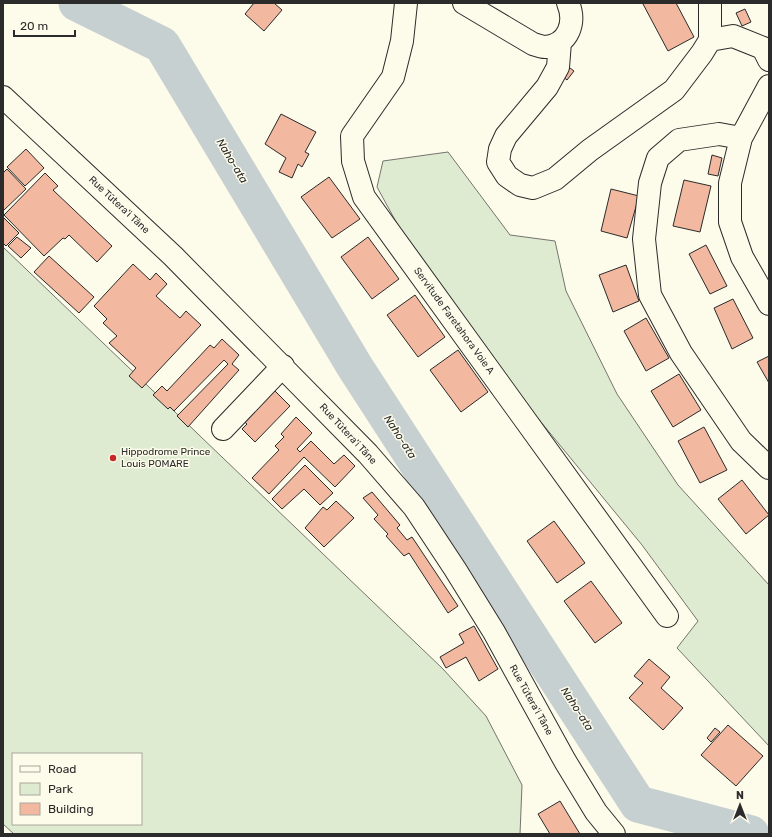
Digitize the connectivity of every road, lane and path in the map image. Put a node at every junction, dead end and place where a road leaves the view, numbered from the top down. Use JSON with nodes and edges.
{"nodes":[{"id":1,"x":406,"y":3,"type":"edge"},
{"id":2,"x":464,"y":3,"type":"edge"},
{"id":3,"x":568,"y":3,"type":"edge"},
{"id":4,"x":710,"y":3,"type":"edge"},
{"id":5,"x":710,"y":40,"type":"junction"},
{"id":6,"x":560,"y":42,"type":"junction"},
{"id":7,"x":769,"y":60,"type":"edge"},
{"id":8,"x":769,"y":86,"type":"edge"},
{"id":9,"x":3,"y":97,"type":"edge"},
{"id":10,"x":740,"y":138,"type":"junction"},
{"id":11,"x":769,"y":304,"type":"edge"},
{"id":12,"x":283,"y":366,"type":"junction"},
{"id":13,"x":223,"y":429,"type":"dead end"},
{"id":14,"x":769,"y":468,"type":"edge"},
{"id":15,"x":667,"y":616,"type":"dead end"},
{"id":16,"x":614,"y":834,"type":"edge"}],
"edges":[{"from":1,"to":15,"type":"street","name":"Servitude Faretahora Voie A"},
{"from":2,"to":6,"type":"street"},
{"from":3,"to":6,"type":"street"},
{"from":4,"to":5,"type":"street"},
{"from":5,"to":6,"type":"street"},
{"from":5,"to":7,"type":"street"},
{"from":8,"to":10,"type":"street"},
{"from":9,"to":12,"type":"street","name":"Rue Tūtera'i Tāne"},
{"from":10,"to":11,"type":"street"},
{"from":10,"to":14,"type":"street"},
{"from":12,"to":13,"type":"street"},
{"from":12,"to":16,"type":"street","name":"Rue Tūtera'i Tāne"}]}
